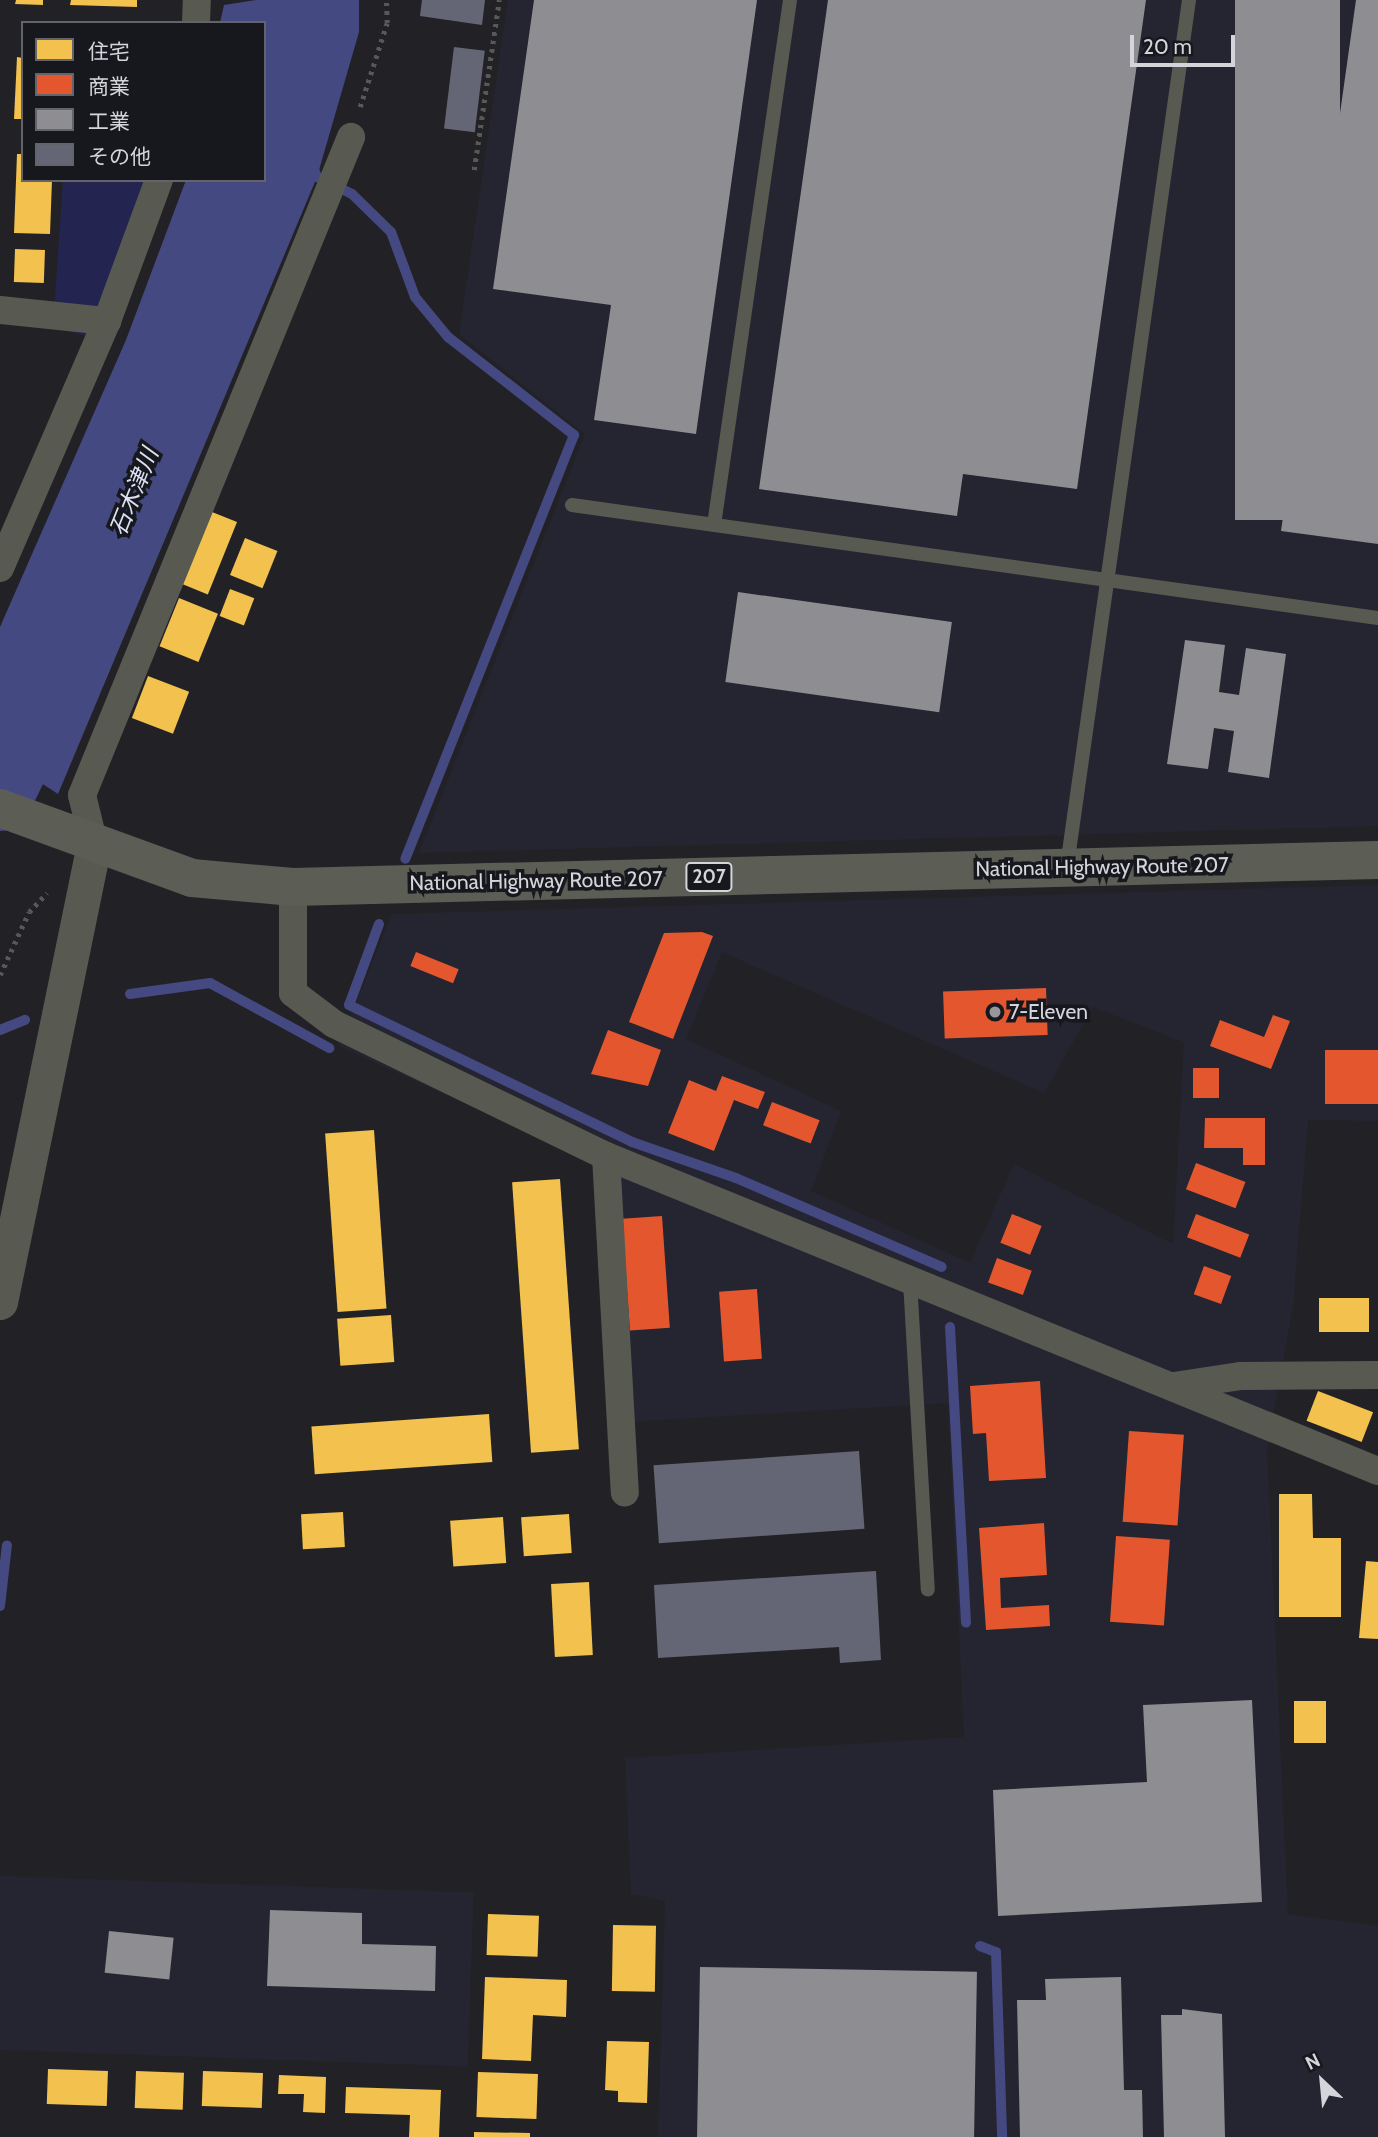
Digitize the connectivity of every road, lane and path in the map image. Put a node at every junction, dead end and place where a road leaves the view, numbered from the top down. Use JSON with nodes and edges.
{"nodes":[{"id":1,"x":197,"y":0,"type":"edge"},
{"id":2,"x":386,"y":0,"type":"edge"},
{"id":3,"x":499,"y":0,"type":"edge"},
{"id":4,"x":790,"y":0,"type":"edge"},
{"id":5,"x":1189,"y":0,"type":"edge"},
{"id":6,"x":196,"y":21,"type":"edge"},
{"id":7,"x":351,"y":137,"type":"joint"},
{"id":8,"x":474,"y":170,"type":"dead end"},
{"id":9,"x":158,"y":182,"type":"edge"},
{"id":10,"x":0,"y":310,"type":"edge"},
{"id":11,"x":107,"y":321,"type":"junction"},
{"id":12,"x":572,"y":505,"type":"dead end"},
{"id":13,"x":714,"y":525,"type":"junction"},
{"id":14,"x":0,"y":568,"type":"edge"},
{"id":15,"x":1108,"y":580,"type":"junction"},
{"id":16,"x":1378,"y":618,"type":"edge"},
{"id":17,"x":0,"y":808,"type":"edge"},
{"id":18,"x":94,"y":844,"type":"junction"},
{"id":19,"x":1378,"y":860,"type":"edge"},
{"id":20,"x":1067,"y":868,"type":"junction"},
{"id":21,"x":293,"y":887,"type":"junction"},
{"id":22,"x":0,"y":975,"type":"edge"},
{"id":23,"x":606,"y":1156,"type":"junction"},
{"id":24,"x":910,"y":1281,"type":"junction"},
{"id":25,"x":0,"y":1302,"type":"edge"},
{"id":26,"x":1378,"y":1375,"type":"edge"},
{"id":27,"x":1171,"y":1386,"type":"junction"},
{"id":28,"x":1378,"y":1471,"type":"edge"},
{"id":29,"x":625,"y":1492,"type":"dead end"},
{"id":30,"x":928,"y":1589,"type":"dead end"}],
"edges":[{"from":1,"to":6,"type":"street"},
{"from":2,"to":7,"type":"path"},
{"from":3,"to":8,"type":"path"},
{"from":4,"to":13,"type":"lane"},
{"from":5,"to":15,"type":"lane"},
{"from":7,"to":18,"type":"street"},
{"from":9,"to":11,"type":"street"},
{"from":10,"to":11,"type":"street"},
{"from":11,"to":14,"type":"street"},
{"from":12,"to":13,"type":"lane"},
{"from":13,"to":15,"type":"lane"},
{"from":15,"to":16,"type":"lane"},
{"from":15,"to":20,"type":"lane"},
{"from":17,"to":18,"type":"highway","name":"National Highway Route 207","number":"207"},
{"from":18,"to":21,"type":"highway","name":"National Highway Route 207","number":"207"},
{"from":18,"to":22,"type":"path"},
{"from":18,"to":25,"type":"street"},
{"from":19,"to":20,"type":"highway","name":"National Highway Route 207","number":"207"},
{"from":20,"to":21,"type":"highway","name":"National Highway Route 207","number":"207"},
{"from":21,"to":23,"type":"street"},
{"from":23,"to":24,"type":"street"},
{"from":23,"to":29,"type":"street"},
{"from":24,"to":27,"type":"street"},
{"from":24,"to":30,"type":"lane"},
{"from":26,"to":27,"type":"street"},
{"from":27,"to":28,"type":"street"}]}
